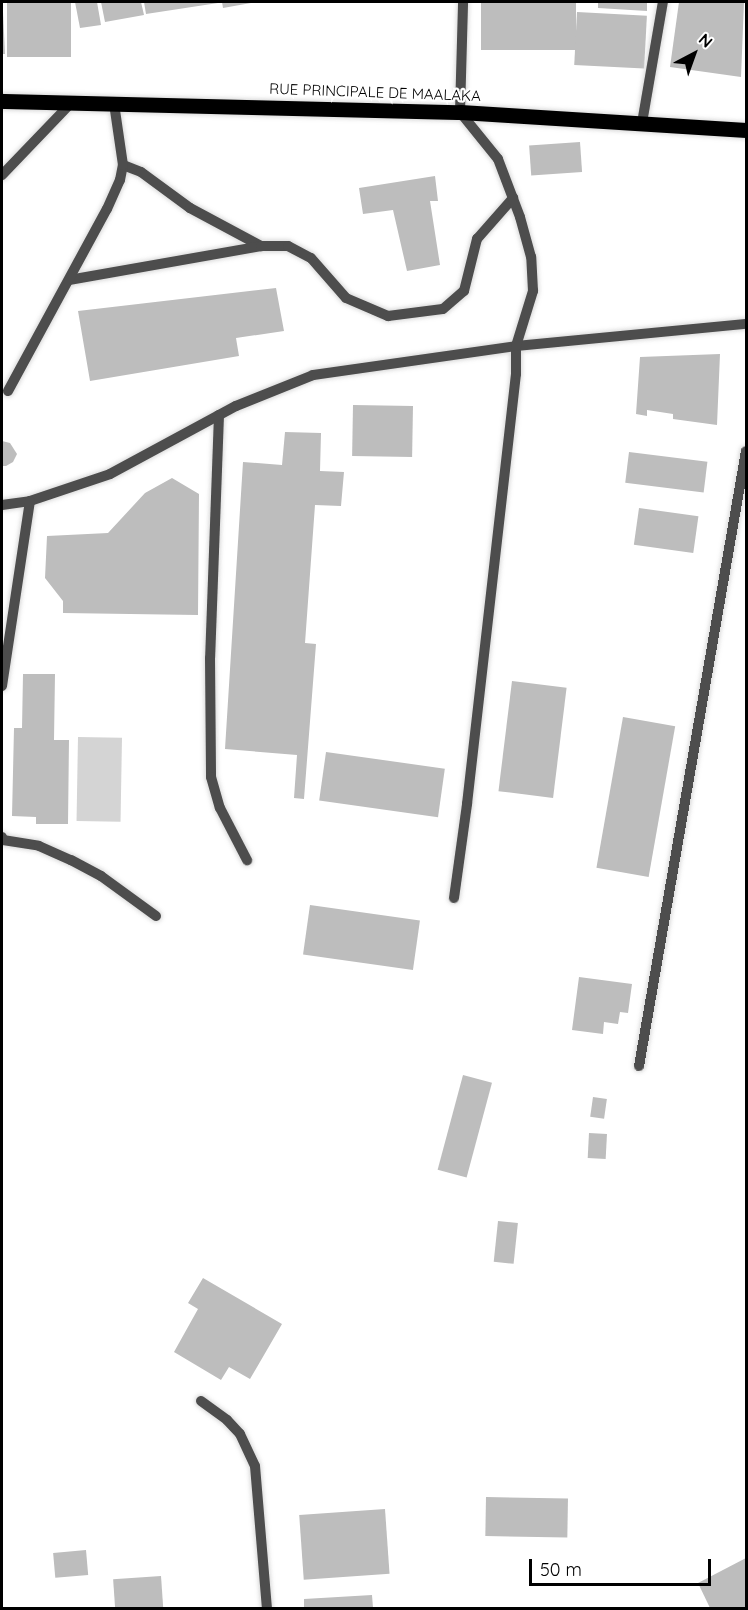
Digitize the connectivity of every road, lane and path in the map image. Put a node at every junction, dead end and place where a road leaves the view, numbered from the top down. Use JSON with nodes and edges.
{"nodes":[{"id":1,"x":463,"y":2,"type":"edge"},
{"id":2,"x":663,"y":2,"type":"edge"},
{"id":3,"x":2,"y":101,"type":"edge"},
{"id":4,"x":72,"y":102,"type":"junction"},
{"id":5,"x":114,"y":103,"type":"junction"},
{"id":6,"x":460,"y":112,"type":"junction"},
{"id":7,"x":642,"y":123,"type":"junction"},
{"id":8,"x":747,"y":130,"type":"edge"},
{"id":9,"x":123,"y":165,"type":"junction"},
{"id":10,"x":2,"y":175,"type":"edge"},
{"id":11,"x":513,"y":198,"type":"junction"},
{"id":12,"x":261,"y":246,"type":"junction"},
{"id":13,"x":69,"y":280,"type":"junction"},
{"id":14,"x":747,"y":324,"type":"edge"},
{"id":15,"x":516,"y":346,"type":"junction"},
{"id":16,"x":8,"y":391,"type":"dead end"},
{"id":17,"x":219,"y":415,"type":"junction"},
{"id":18,"x":747,"y":451,"type":"edge"},
{"id":19,"x":30,"y":501,"type":"junction"},
{"id":20,"x":2,"y":505,"type":"edge"},
{"id":21,"x":2,"y":686,"type":"edge"},
{"id":22,"x":2,"y":837,"type":"edge"},
{"id":23,"x":247,"y":860,"type":"dead end"},
{"id":24,"x":454,"y":898,"type":"dead end"},
{"id":25,"x":156,"y":916,"type":"dead end"},
{"id":26,"x":639,"y":1066,"type":"dead end"},
{"id":27,"x":201,"y":1401,"type":"dead end"},
{"id":28,"x":267,"y":1608,"type":"edge"}],
"edges":[{"from":1,"to":6,"type":"street"},
{"from":2,"to":7,"type":"street"},
{"from":3,"to":4,"type":"main road","name":"RUE PRINCIPALE DE MAALAKA"},
{"from":4,"to":5,"type":"main road","name":"RUE PRINCIPALE DE MAALAKA"},
{"from":4,"to":10,"type":"street"},
{"from":5,"to":6,"type":"main road","name":"RUE PRINCIPALE DE MAALAKA"},
{"from":5,"to":9,"type":"street"},
{"from":6,"to":7,"type":"main road","name":"RUE PRINCIPALE DE MAALAKA"},
{"from":6,"to":11,"type":"street"},
{"from":7,"to":8,"type":"main road","name":"RUE PRINCIPALE DE MAALAKA"},
{"from":9,"to":12,"type":"street"},
{"from":9,"to":13,"type":"street"},
{"from":11,"to":12,"type":"street"},
{"from":11,"to":15,"type":"street"},
{"from":12,"to":13,"type":"street"},
{"from":13,"to":16,"type":"street"},
{"from":14,"to":15,"type":"street"},
{"from":15,"to":17,"type":"street"},
{"from":15,"to":24,"type":"street"},
{"from":17,"to":19,"type":"street"},
{"from":17,"to":23,"type":"street"},
{"from":18,"to":26,"type":"street"},
{"from":19,"to":20,"type":"street"},
{"from":19,"to":21,"type":"street"},
{"from":22,"to":25,"type":"street"},
{"from":27,"to":28,"type":"street"}]}
